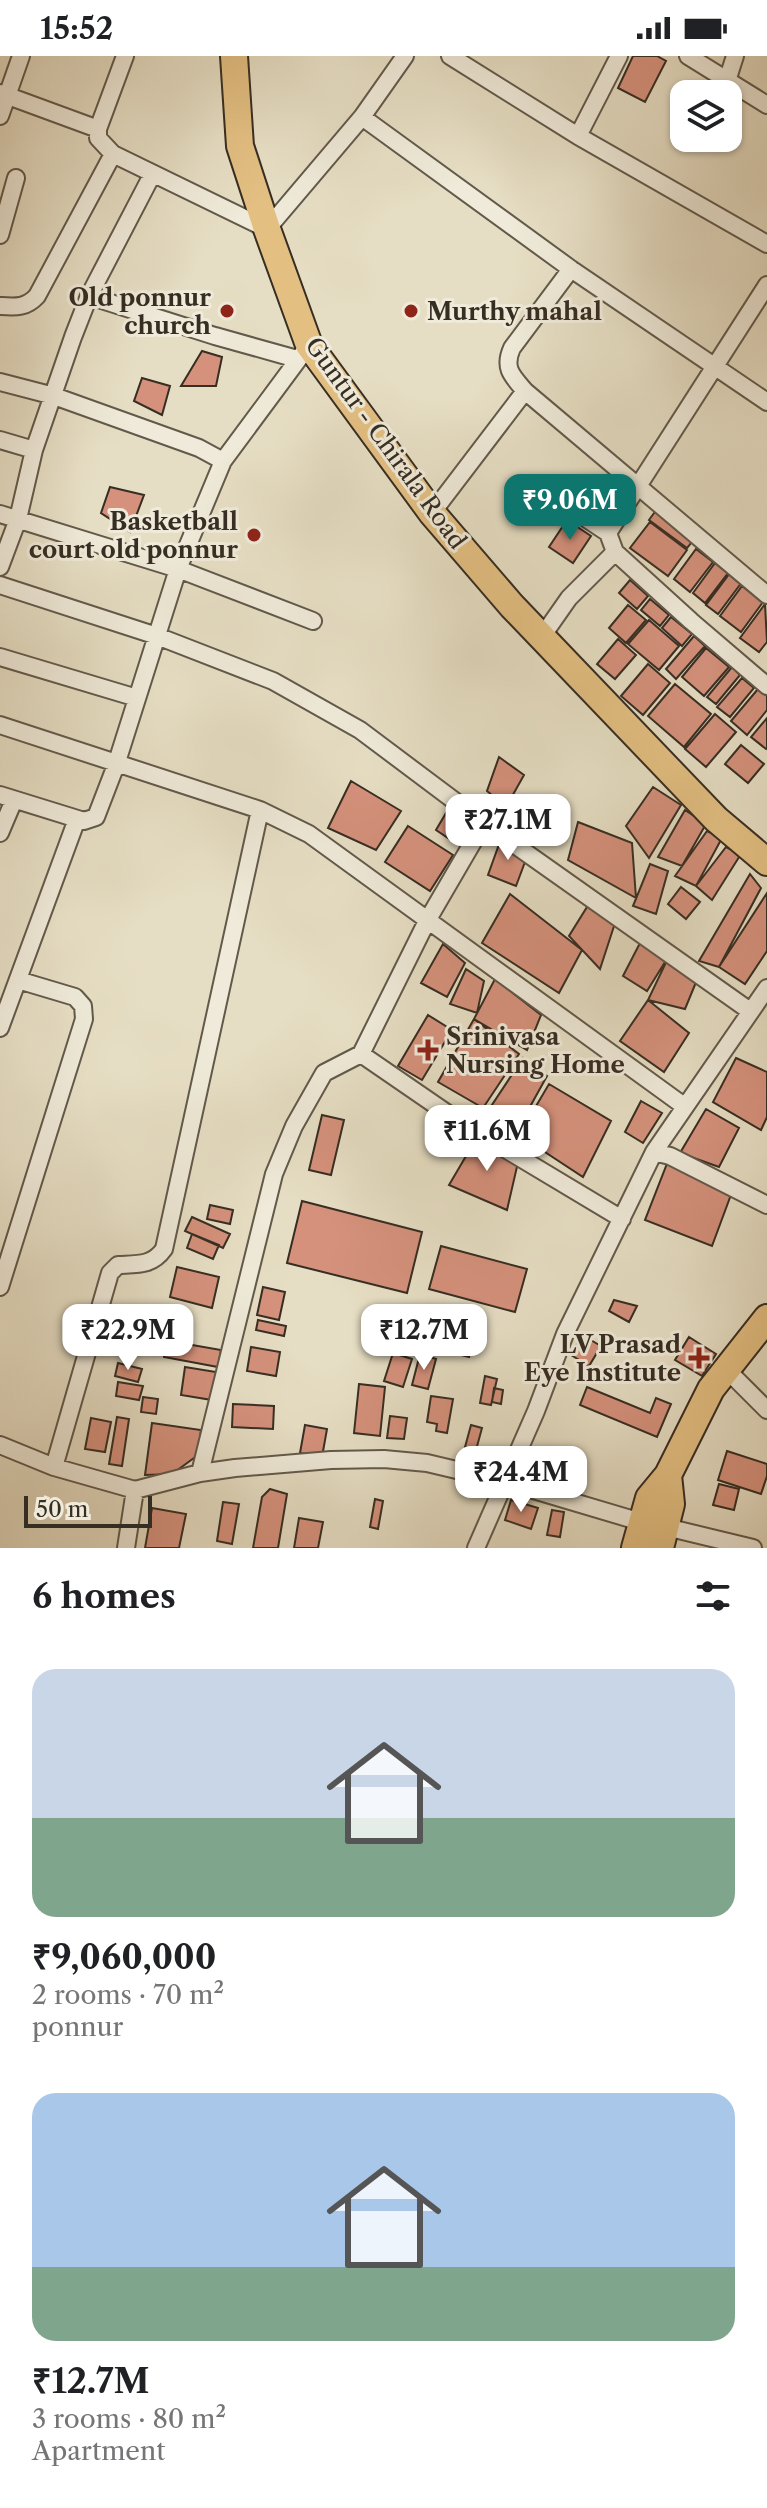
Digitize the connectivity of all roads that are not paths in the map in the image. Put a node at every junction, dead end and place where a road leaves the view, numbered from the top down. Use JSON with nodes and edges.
{"nodes":[{"id":1,"x":21,"y":56,"type":"edge"},
{"id":2,"x":125,"y":56,"type":"edge"},
{"id":3,"x":234,"y":56,"type":"edge"},
{"id":4,"x":405,"y":56,"type":"edge"},
{"id":5,"x":450,"y":56,"type":"edge"},
{"id":6,"x":619,"y":56,"type":"edge"},
{"id":7,"x":688,"y":56,"type":"edge"},
{"id":8,"x":735,"y":56,"type":"edge"},
{"id":9,"x":725,"y":80,"type":"edge"},
{"id":10,"x":727,"y":80,"type":"edge"},
{"id":11,"x":742,"y":90,"type":"edge"},
{"id":12,"x":4,"y":94,"type":"edge"},
{"id":13,"x":767,"y":105,"type":"edge"},
{"id":14,"x":0,"y":116,"type":"edge"},
{"id":15,"x":362,"y":117,"type":"junction"},
{"id":16,"x":98,"y":129,"type":"junction"},
{"id":17,"x":578,"y":136,"type":"junction"},
{"id":18,"x":113,"y":154,"type":"junction"},
{"id":19,"x":152,"y":175,"type":"junction"},
{"id":20,"x":16,"y":178,"type":"dead end"},
{"id":21,"x":267,"y":229,"type":"junction"},
{"id":22,"x":0,"y":235,"type":"edge"},
{"id":23,"x":767,"y":244,"type":"edge"},
{"id":24,"x":571,"y":269,"type":"junction"},
{"id":25,"x":767,"y":285,"type":"edge"},
{"id":26,"x":89,"y":296,"type":"junction"},
{"id":27,"x":0,"y":306,"type":"edge"},
{"id":28,"x":303,"y":352,"type":"junction"},
{"id":29,"x":715,"y":366,"type":"junction"},
{"id":30,"x":0,"y":382,"type":"edge"},
{"id":31,"x":525,"y":391,"type":"junction"},
{"id":32,"x":54,"y":396,"type":"junction"},
{"id":33,"x":767,"y":402,"type":"edge"},
{"id":34,"x":0,"y":440,"type":"edge"},
{"id":35,"x":34,"y":450,"type":"junction"},
{"id":36,"x":223,"y":461,"type":"junction"},
{"id":37,"x":638,"y":488,"type":"junction"},
{"id":38,"x":551,"y":492,"type":"dead end"},
{"id":39,"x":432,"y":513,"type":"junction"},
{"id":40,"x":0,"y":514,"type":"edge"},
{"id":41,"x":18,"y":519,"type":"junction"},
{"id":42,"x":608,"y":533,"type":"junction"},
{"id":43,"x":615,"y":552,"type":"junction"},
{"id":44,"x":0,"y":567,"type":"edge"},
{"id":45,"x":178,"y":569,"type":"junction"},
{"id":46,"x":0,"y":585,"type":"edge"},
{"id":47,"x":767,"y":595,"type":"edge"},
{"id":48,"x":313,"y":621,"type":"dead end"},
{"id":49,"x":157,"y":636,"type":"junction"},
{"id":50,"x":541,"y":638,"type":"junction"},
{"id":51,"x":0,"y":657,"type":"edge"},
{"id":52,"x":767,"y":686,"type":"edge"},
{"id":53,"x":137,"y":698,"type":"junction"},
{"id":54,"x":0,"y":725,"type":"edge"},
{"id":55,"x":116,"y":765,"type":"junction"},
{"id":56,"x":7,"y":798,"type":"edge"},
{"id":57,"x":260,"y":810,"type":"junction"},
{"id":58,"x":77,"y":819,"type":"junction"},
{"id":59,"x":484,"y":823,"type":"junction"},
{"id":60,"x":0,"y":833,"type":"edge"},
{"id":61,"x":767,"y":862,"type":"edge"},
{"id":62,"x":427,"y":921,"type":"junction"},
{"id":63,"x":18,"y":980,"type":"junction"},
{"id":64,"x":767,"y":989,"type":"edge"},
{"id":65,"x":750,"y":1011,"type":"junction"},
{"id":66,"x":0,"y":1028,"type":"edge"},
{"id":67,"x":361,"y":1054,"type":"junction"},
{"id":68,"x":684,"y":1106,"type":"junction"},
{"id":69,"x":654,"y":1152,"type":"junction"},
{"id":70,"x":767,"y":1205,"type":"edge"},
{"id":71,"x":622,"y":1219,"type":"junction"},
{"id":72,"x":0,"y":1287,"type":"edge"},
{"id":73,"x":767,"y":1318,"type":"edge"},
{"id":74,"x":726,"y":1369,"type":"junction"},
{"id":75,"x":767,"y":1410,"type":"edge"},
{"id":76,"x":0,"y":1445,"type":"edge"},
{"id":77,"x":54,"y":1467,"type":"junction"},
{"id":78,"x":200,"y":1473,"type":"junction"},
{"id":79,"x":503,"y":1481,"type":"junction"},
{"id":80,"x":135,"y":1490,"type":"junction"},
{"id":81,"x":656,"y":1532,"type":"edge"},
{"id":82,"x":126,"y":1548,"type":"edge"},
{"id":83,"x":476,"y":1548,"type":"edge"},
{"id":84,"x":635,"y":1548,"type":"edge"},
{"id":85,"x":753,"y":1548,"type":"edge"}],
"edges":[{"from":1,"to":12,"type":"street"},
{"from":2,"to":16,"type":"street"},
{"from":3,"to":21,"type":"main road","name":"Guntur - Chirala Road"},
{"from":4,"to":15,"type":"street"},
{"from":5,"to":17,"type":"street"},
{"from":6,"to":17,"type":"street"},
{"from":7,"to":9,"type":"street"},
{"from":8,"to":10,"type":"street"},
{"from":11,"to":13,"type":"street"},
{"from":12,"to":14,"type":"street"},
{"from":12,"to":16,"type":"street"},
{"from":15,"to":21,"type":"street"},
{"from":15,"to":24,"type":"street"},
{"from":16,"to":18,"type":"street"},
{"from":17,"to":23,"type":"street"},
{"from":18,"to":19,"type":"street"},
{"from":18,"to":27,"type":"street"},
{"from":19,"to":21,"type":"street"},
{"from":19,"to":26,"type":"street"},
{"from":20,"to":22,"type":"street"},
{"from":21,"to":28,"type":"main road","name":"Guntur - Chirala Road"},
{"from":24,"to":29,"type":"street"},
{"from":24,"to":31,"type":"street"},
{"from":25,"to":29,"type":"street"},
{"from":26,"to":28,"type":"street"},
{"from":26,"to":32,"type":"street"},
{"from":28,"to":36,"type":"street"},
{"from":28,"to":39,"type":"main road","name":"Guntur - Chirala Road"},
{"from":29,"to":33,"type":"street"},
{"from":29,"to":37,"type":"street"},
{"from":30,"to":32,"type":"street"},
{"from":31,"to":37,"type":"street"},
{"from":31,"to":39,"type":"street"},
{"from":32,"to":35,"type":"street"},
{"from":32,"to":36,"type":"street"},
{"from":34,"to":35,"type":"street"},
{"from":35,"to":41,"type":"street"},
{"from":36,"to":45,"type":"street"},
{"from":37,"to":42,"type":"street"},
{"from":37,"to":47,"type":"street"},
{"from":38,"to":42,"type":"street"},
{"from":39,"to":50,"type":"main road","name":"Guntur - Chirala Road"},
{"from":40,"to":41,"type":"street"},
{"from":41,"to":44,"type":"street"},
{"from":41,"to":45,"type":"street"},
{"from":42,"to":43,"type":"street"},
{"from":43,"to":50,"type":"street"},
{"from":43,"to":52,"type":"street"},
{"from":45,"to":48,"type":"street"},
{"from":45,"to":49,"type":"street"},
{"from":46,"to":49,"type":"street"},
{"from":49,"to":53,"type":"street"},
{"from":49,"to":59,"type":"street"},
{"from":50,"to":61,"type":"main road","name":"Guntur - Chirala Road"},
{"from":51,"to":53,"type":"street"},
{"from":53,"to":55,"type":"street"},
{"from":54,"to":55,"type":"street"},
{"from":55,"to":57,"type":"street"},
{"from":55,"to":58,"type":"street"},
{"from":56,"to":58,"type":"street"},
{"from":56,"to":60,"type":"street"},
{"from":57,"to":62,"type":"street"},
{"from":57,"to":77,"type":"street"},
{"from":58,"to":63,"type":"street"},
{"from":59,"to":62,"type":"street"},
{"from":59,"to":65,"type":"street"},
{"from":62,"to":67,"type":"street"},
{"from":62,"to":68,"type":"street"},
{"from":63,"to":66,"type":"street"},
{"from":63,"to":72,"type":"street"},
{"from":64,"to":65,"type":"street"},
{"from":65,"to":68,"type":"street"},
{"from":67,"to":71,"type":"street"},
{"from":67,"to":78,"type":"street"},
{"from":68,"to":69,"type":"street"},
{"from":69,"to":70,"type":"street"},
{"from":69,"to":71,"type":"street"},
{"from":71,"to":79,"type":"street"},
{"from":73,"to":74,"type":"main road"},
{"from":74,"to":75,"type":"street"},
{"from":74,"to":81,"type":"main road"},
{"from":76,"to":77,"type":"street"},
{"from":77,"to":80,"type":"street"},
{"from":78,"to":79,"type":"street"},
{"from":78,"to":80,"type":"street"},
{"from":79,"to":81,"type":"street"},
{"from":79,"to":83,"type":"street"},
{"from":80,"to":82,"type":"street"},
{"from":81,"to":84,"type":"main road"},
{"from":81,"to":85,"type":"street"}]}
